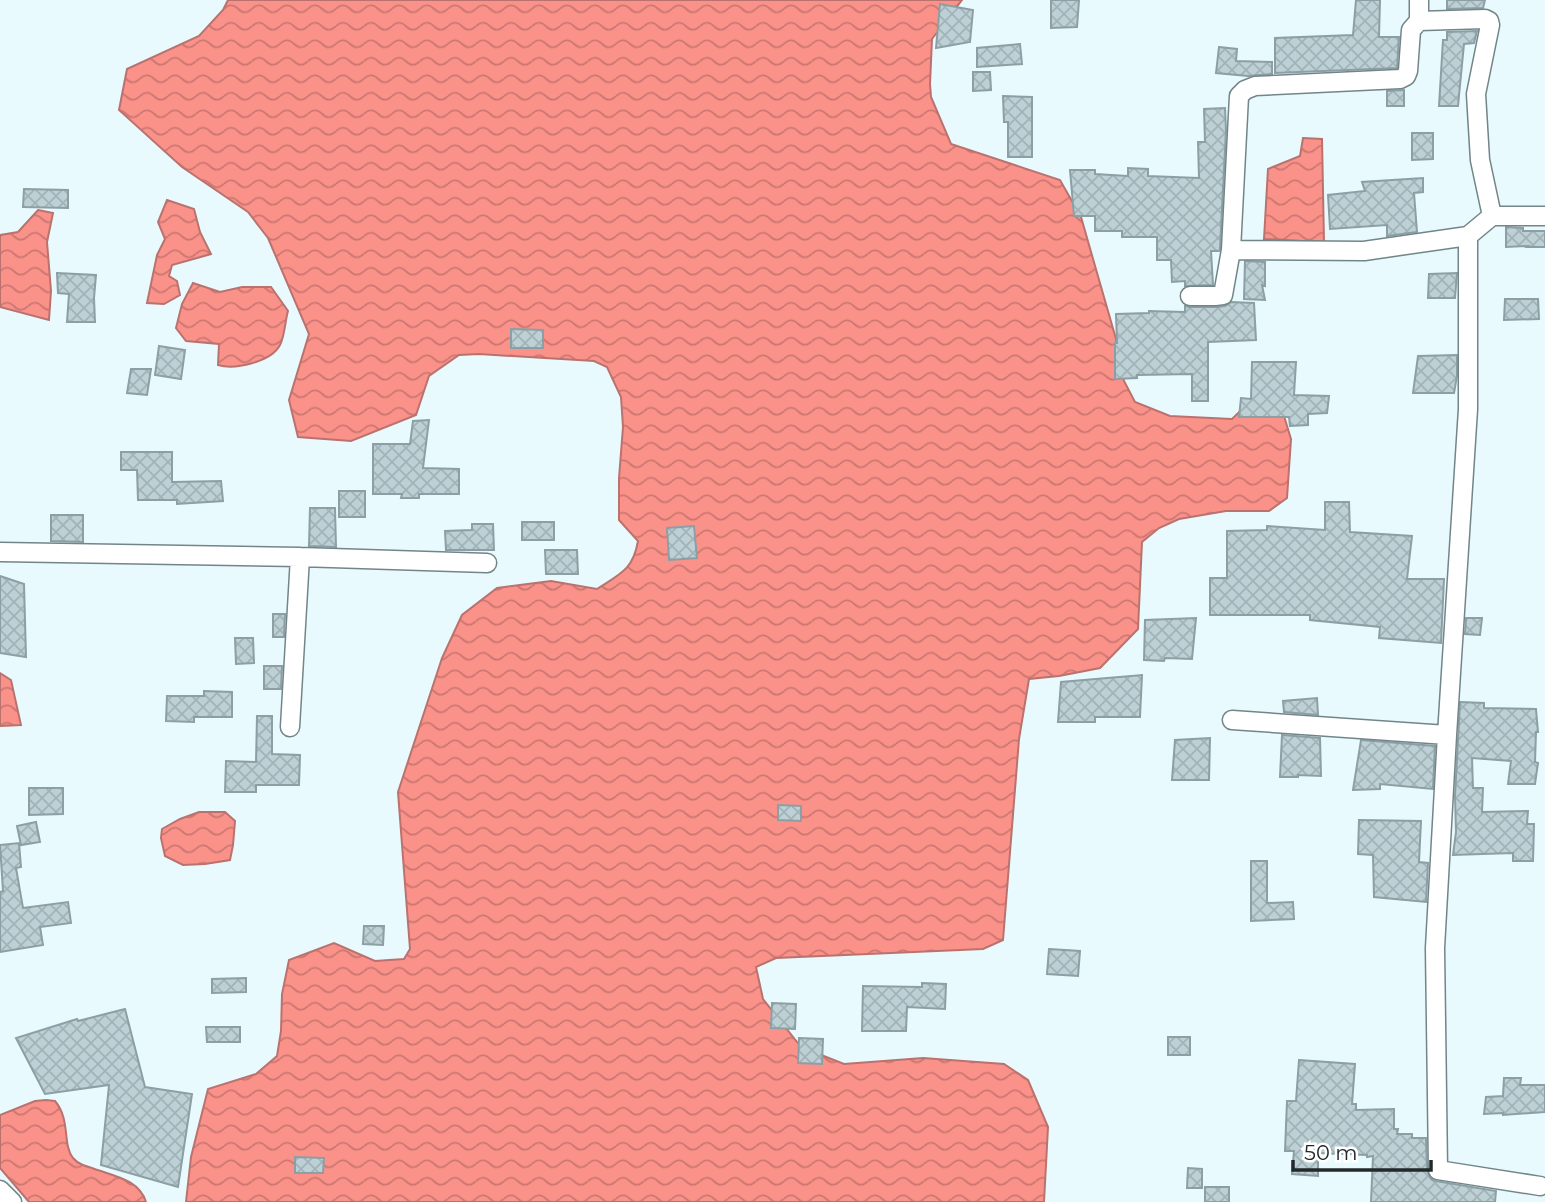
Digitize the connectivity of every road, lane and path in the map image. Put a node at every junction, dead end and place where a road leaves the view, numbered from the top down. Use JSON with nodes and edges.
{"nodes":[{"id":1,"x":1419,"y":0,"type":"edge"},
{"id":2,"x":1419,"y":22,"type":"junction"},
{"id":3,"x":1492,"y":215,"type":"junction"},
{"id":4,"x":1545,"y":216,"type":"edge"},
{"id":5,"x":1468,"y":236,"type":"junction"},
{"id":6,"x":1231,"y":250,"type":"junction"},
{"id":7,"x":1190,"y":296,"type":"dead end"},
{"id":8,"x":0,"y":552,"type":"edge"},
{"id":9,"x":300,"y":556,"type":"junction"},
{"id":10,"x":486,"y":563,"type":"dead end"},
{"id":11,"x":1232,"y":720,"type":"dead end"},
{"id":12,"x":290,"y":727,"type":"dead end"},
{"id":13,"x":1447,"y":735,"type":"junction"},
{"id":14,"x":1540,"y":1186,"type":"dead end"},
{"id":15,"x":0,"y":1190,"type":"edge"},
{"id":16,"x":12,"y":1202,"type":"edge"}],
"edges":[{"from":1,"to":2,"type":"street"},
{"from":2,"to":3,"type":"street"},
{"from":2,"to":6,"type":"street"},
{"from":3,"to":4,"type":"street"},
{"from":3,"to":5,"type":"street"},
{"from":5,"to":6,"type":"street"},
{"from":5,"to":13,"type":"street"},
{"from":6,"to":7,"type":"street"},
{"from":8,"to":9,"type":"street"},
{"from":9,"to":10,"type":"street"},
{"from":9,"to":12,"type":"street"},
{"from":11,"to":13,"type":"street"},
{"from":13,"to":14,"type":"street"},
{"from":15,"to":16,"type":"street"}]}
